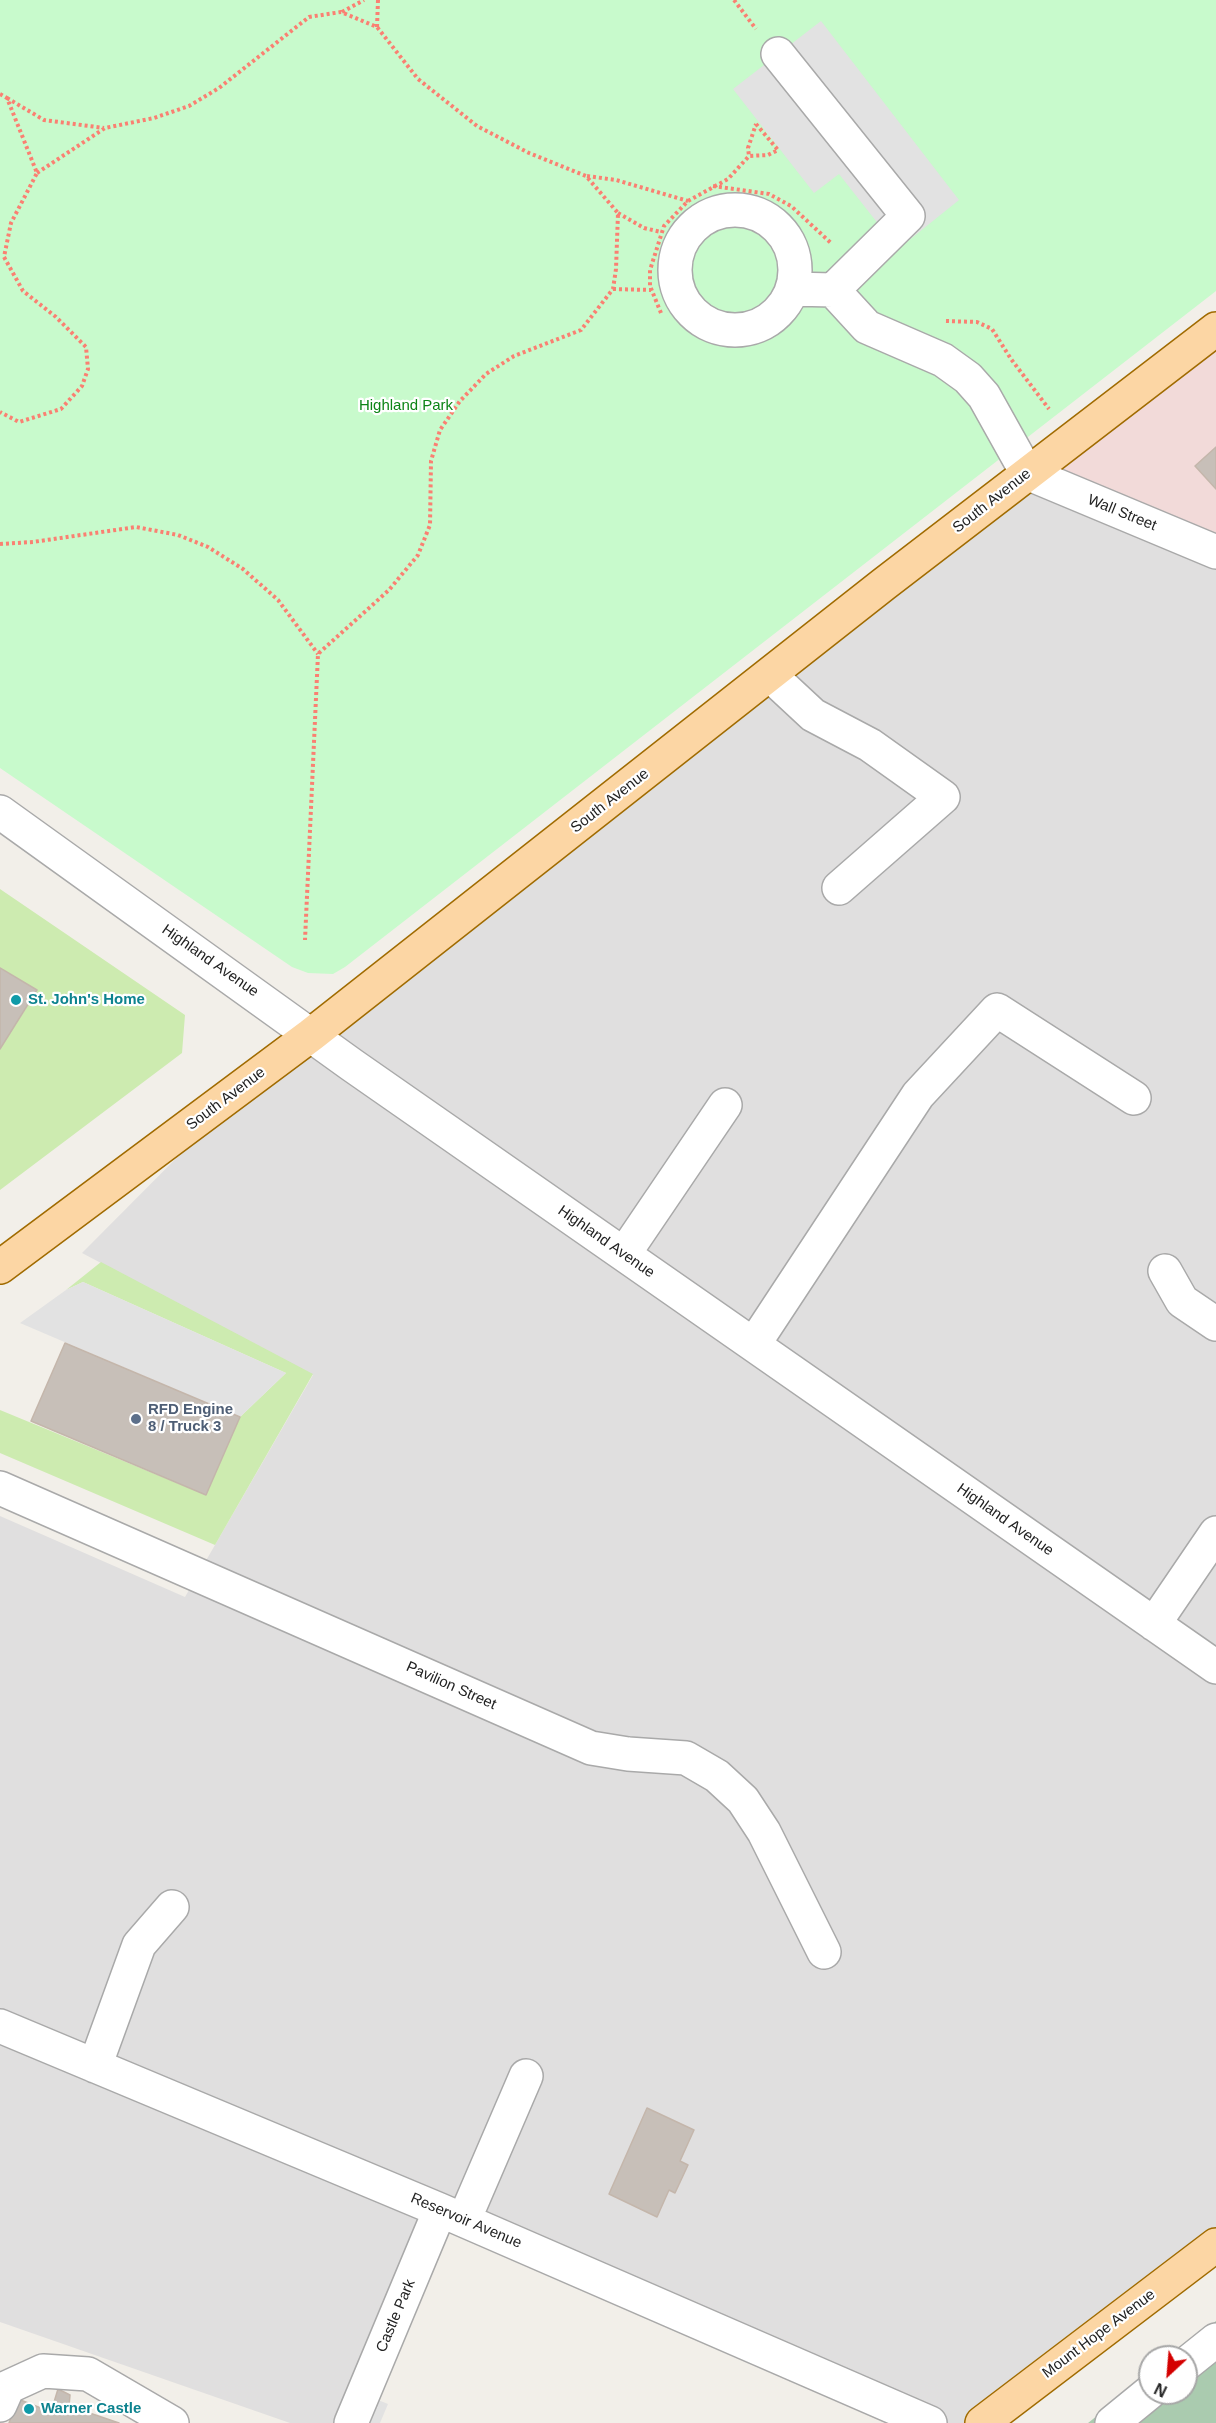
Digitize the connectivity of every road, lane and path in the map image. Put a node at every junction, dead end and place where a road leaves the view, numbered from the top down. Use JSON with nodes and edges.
{"nodes":[{"id":1,"x":364,"y":0,"type":"edge"},
{"id":2,"x":378,"y":0,"type":"edge"},
{"id":3,"x":341,"y":12,"type":"junction"},
{"id":4,"x":377,"y":27,"type":"junction"},
{"id":5,"x":778,"y":54,"type":"dead end"},
{"id":6,"x":0,"y":94,"type":"edge"},
{"id":7,"x":7,"y":98,"type":"junction"},
{"id":8,"x":105,"y":128,"type":"junction"},
{"id":9,"x":748,"y":156,"type":"junction"},
{"id":10,"x":38,"y":173,"type":"junction"},
{"id":11,"x":586,"y":176,"type":"junction"},
{"id":12,"x":712,"y":186,"type":"junction"},
{"id":13,"x":688,"y":201,"type":"junction"},
{"id":14,"x":618,"y":213,"type":"junction"},
{"id":15,"x":661,"y":232,"type":"junction"},
{"id":16,"x":838,"y":245,"type":"dead end"},
{"id":17,"x":613,"y":289,"type":"junction"},
{"id":18,"x":651,"y":290,"type":"junction"},
{"id":19,"x":792,"y":290,"type":"dead end"},
{"id":20,"x":833,"y":290,"type":"junction"},
{"id":21,"x":661,"y":313,"type":"dead end"},
{"id":22,"x":1216,"y":329,"type":"edge"},
{"id":23,"x":0,"y":412,"type":"edge"},
{"id":24,"x":1027,"y":473,"type":"junction"},
{"id":25,"x":0,"y":544,"type":"edge"},
{"id":26,"x":1216,"y":552,"type":"edge"},
{"id":27,"x":318,"y":654,"type":"junction"},
{"id":28,"x":770,"y":675,"type":"junction"},
{"id":29,"x":0,"y":812,"type":"edge"},
{"id":30,"x":839,"y":888,"type":"dead end"},
{"id":31,"x":304,"y":940,"type":"dead end"},
{"id":32,"x":311,"y":1035,"type":"junction"},
{"id":33,"x":1134,"y":1098,"type":"dead end"},
{"id":34,"x":725,"y":1105,"type":"dead end"},
{"id":35,"x":624,"y":1254,"type":"junction"},
{"id":36,"x":0,"y":1268,"type":"edge"},
{"id":37,"x":1165,"y":1271,"type":"dead end"},
{"id":38,"x":1216,"y":1324,"type":"edge"},
{"id":39,"x":754,"y":1344,"type":"junction"},
{"id":40,"x":0,"y":1488,"type":"edge"},
{"id":41,"x":1216,"y":1533,"type":"edge"},
{"id":42,"x":1154,"y":1624,"type":"junction"},
{"id":43,"x":1216,"y":1667,"type":"edge"},
{"id":44,"x":172,"y":1907,"type":"dead end"},
{"id":45,"x":824,"y":1952,"type":"dead end"},
{"id":46,"x":0,"y":2026,"type":"edge"},
{"id":47,"x":95,"y":2066,"type":"junction"},
{"id":48,"x":526,"y":2076,"type":"dead end"},
{"id":49,"x":452,"y":2215,"type":"junction"},
{"id":50,"x":1216,"y":2244,"type":"edge"},
{"id":51,"x":1216,"y":2340,"type":"edge"},
{"id":52,"x":1198,"y":2354,"type":"edge"},
{"id":53,"x":1138,"y":2402,"type":"edge"},
{"id":54,"x":0,"y":2404,"type":"edge"},
{"id":55,"x":172,"y":2423,"type":"edge"},
{"id":56,"x":351,"y":2423,"type":"edge"},
{"id":57,"x":930,"y":2423,"type":"edge"},
{"id":58,"x":982,"y":2423,"type":"edge"},
{"id":59,"x":1112,"y":2423,"type":"edge"}],
"edges":[{"from":1,"to":3,"type":"path"},
{"from":2,"to":4,"type":"path"},
{"from":3,"to":4,"type":"path"},
{"from":3,"to":8,"type":"path"},
{"from":4,"to":11,"type":"path"},
{"from":5,"to":20,"type":"street"},
{"from":6,"to":7,"type":"path"},
{"from":7,"to":8,"type":"path"},
{"from":7,"to":10,"type":"path"},
{"from":8,"to":10,"type":"path"},
{"from":9,"to":9,"type":"path"},
{"from":9,"to":12,"type":"path"},
{"from":10,"to":23,"type":"path"},
{"from":11,"to":13,"type":"path"},
{"from":11,"to":14,"type":"path"},
{"from":12,"to":13,"type":"path"},
{"from":12,"to":16,"type":"path"},
{"from":13,"to":15,"type":"path"},
{"from":14,"to":15,"type":"path"},
{"from":14,"to":17,"type":"path"},
{"from":15,"to":18,"type":"path"},
{"from":17,"to":18,"type":"path"},
{"from":17,"to":27,"type":"path"},
{"from":18,"to":21,"type":"path"},
{"from":19,"to":20,"type":"street"},
{"from":20,"to":24,"type":"street"},
{"from":22,"to":24,"type":"main road","name":"South Avenue"},
{"from":24,"to":26,"type":"street","name":"Wall Street"},
{"from":24,"to":28,"type":"main road","name":"South Avenue"},
{"from":25,"to":27,"type":"path"},
{"from":27,"to":31,"type":"path"},
{"from":28,"to":30,"type":"street"},
{"from":28,"to":32,"type":"main road","name":"South Avenue"},
{"from":29,"to":32,"type":"street","name":"Highland Avenue"},
{"from":32,"to":35,"type":"street","name":"Highland Avenue"},
{"from":32,"to":36,"type":"main road","name":"South Avenue"},
{"from":33,"to":39,"type":"street"},
{"from":34,"to":35,"type":"street"},
{"from":35,"to":39,"type":"street","name":"Highland Avenue"},
{"from":37,"to":38,"type":"street"},
{"from":39,"to":42,"type":"street","name":"Highland Avenue"},
{"from":40,"to":45,"type":"street","name":"Pavilion Street"},
{"from":41,"to":42,"type":"street"},
{"from":42,"to":43,"type":"street","name":"Highland Avenue"},
{"from":44,"to":47,"type":"street"},
{"from":46,"to":47,"type":"street","name":"Reservoir Avenue"},
{"from":47,"to":49,"type":"street","name":"Reservoir Avenue"},
{"from":48,"to":49,"type":"street","name":"Castle Park"},
{"from":49,"to":56,"type":"street","name":"Castle Park"},
{"from":49,"to":57,"type":"street","name":"Reservoir Avenue"},
{"from":50,"to":58,"type":"main road","name":"Mount Hope Avenue"},
{"from":51,"to":52,"type":"street"},
{"from":53,"to":59,"type":"street"},
{"from":54,"to":55,"type":"street"}]}
